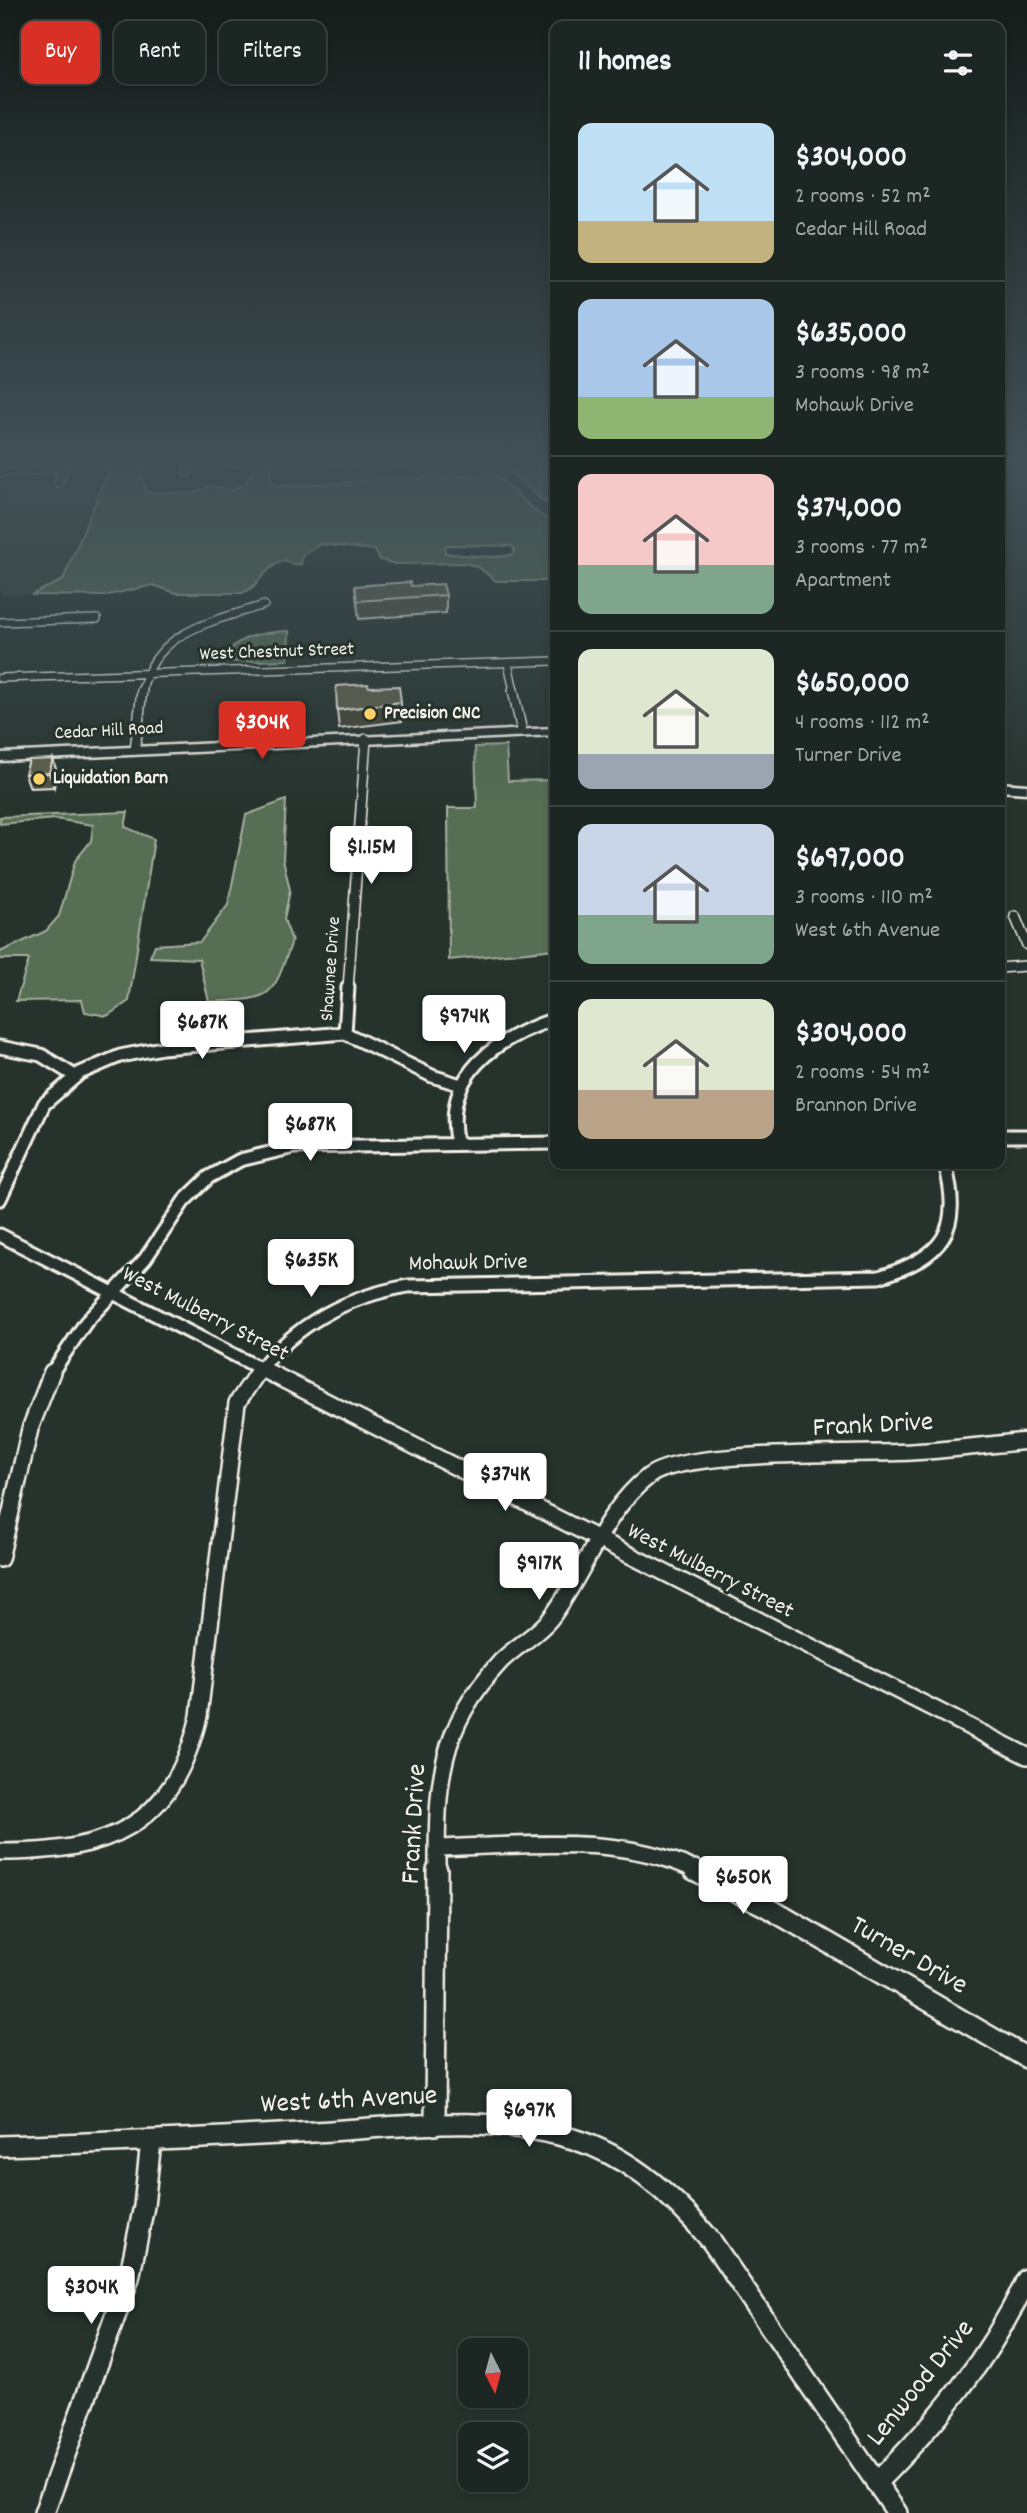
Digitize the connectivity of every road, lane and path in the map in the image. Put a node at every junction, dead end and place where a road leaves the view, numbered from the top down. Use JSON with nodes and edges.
{"nodes":[{"id":1,"x":264,"y":605,"type":"dead end"},
{"id":2,"x":97,"y":619,"type":"dead end"},
{"id":3,"x":0,"y":622,"type":"edge"},
{"id":4,"x":550,"y":661,"type":"edge"},
{"id":5,"x":508,"y":663,"type":"junction"},
{"id":6,"x":147,"y":673,"type":"junction"},
{"id":7,"x":0,"y":678,"type":"edge"},
{"id":8,"x":550,"y":731,"type":"edge"},
{"id":9,"x":522,"y":732,"type":"junction"},
{"id":10,"x":366,"y":739,"type":"junction"},
{"id":11,"x":135,"y":750,"type":"junction"},
{"id":12,"x":0,"y":757,"type":"edge"},
{"id":13,"x":1005,"y":788,"type":"edge"},
{"id":14,"x":1027,"y":789,"type":"edge"},
{"id":15,"x":1015,"y":916,"type":"dead end"},
{"id":16,"x":1027,"y":945,"type":"edge"},
{"id":17,"x":1027,"y":966,"type":"edge"},
{"id":18,"x":1005,"y":968,"type":"edge"},
{"id":19,"x":550,"y":1021,"type":"edge"},
{"id":20,"x":345,"y":1033,"type":"junction"},
{"id":21,"x":0,"y":1047,"type":"edge"},
{"id":22,"x":75,"y":1076,"type":"junction"},
{"id":23,"x":461,"y":1085,"type":"junction"},
{"id":24,"x":1005,"y":1136,"type":"edge"},
{"id":25,"x":1027,"y":1136,"type":"edge"},
{"id":26,"x":550,"y":1143,"type":"edge"},
{"id":27,"x":457,"y":1144,"type":"junction"},
{"id":28,"x":946,"y":1169,"type":"edge"},
{"id":29,"x":0,"y":1199,"type":"edge"},
{"id":30,"x":0,"y":1236,"type":"edge"},
{"id":31,"x":115,"y":1294,"type":"junction"},
{"id":32,"x":262,"y":1369,"type":"junction"},
{"id":33,"x":1027,"y":1441,"type":"edge"},
{"id":34,"x":597,"y":1540,"type":"junction"},
{"id":35,"x":0,"y":1559,"type":"edge"},
{"id":36,"x":1027,"y":1756,"type":"edge"},
{"id":37,"x":438,"y":1848,"type":"junction"},
{"id":38,"x":0,"y":1852,"type":"edge"},
{"id":39,"x":1027,"y":2058,"type":"edge"},
{"id":40,"x":435,"y":2125,"type":"junction"},
{"id":41,"x":151,"y":2141,"type":"junction"},
{"id":42,"x":0,"y":2146,"type":"edge"},
{"id":43,"x":1027,"y":2279,"type":"edge"},
{"id":44,"x":876,"y":2483,"type":"junction"},
{"id":45,"x":44,"y":2513,"type":"edge"},
{"id":46,"x":897,"y":2513,"type":"edge"}],
"edges":[{"from":1,"to":6,"type":"street"},
{"from":2,"to":3,"type":"street"},
{"from":4,"to":5,"type":"street","name":"West Chestnut Street"},
{"from":5,"to":6,"type":"street","name":"West Chestnut Street"},
{"from":5,"to":9,"type":"street"},
{"from":6,"to":7,"type":"street","name":"West Chestnut Street"},
{"from":6,"to":11,"type":"street"},
{"from":8,"to":9,"type":"main road","name":"Cedar Hill Road"},
{"from":9,"to":10,"type":"main road","name":"Cedar Hill Road"},
{"from":10,"to":11,"type":"main road","name":"Cedar Hill Road"},
{"from":10,"to":20,"type":"street","name":"Shawnee Drive"},
{"from":11,"to":12,"type":"main road","name":"Cedar Hill Road"},
{"from":13,"to":14,"type":"main road"},
{"from":15,"to":16,"type":"street"},
{"from":17,"to":18,"type":"street"},
{"from":19,"to":23,"type":"street"},
{"from":20,"to":22,"type":"street"},
{"from":20,"to":23,"type":"street"},
{"from":21,"to":22,"type":"street"},
{"from":22,"to":29,"type":"street"},
{"from":23,"to":27,"type":"street"},
{"from":24,"to":25,"type":"street"},
{"from":26,"to":27,"type":"street"},
{"from":27,"to":31,"type":"street"},
{"from":28,"to":32,"type":"street","name":"Mohawk Drive"},
{"from":30,"to":31,"type":"street","name":"West Mulberry Street"},
{"from":31,"to":32,"type":"street","name":"West Mulberry Street"},
{"from":31,"to":35,"type":"street"},
{"from":32,"to":34,"type":"street","name":"West Mulberry Street"},
{"from":32,"to":38,"type":"street","name":"Mohawk Drive"},
{"from":33,"to":34,"type":"street","name":"Frank Drive"},
{"from":34,"to":36,"type":"street","name":"West Mulberry Street"},
{"from":34,"to":37,"type":"street","name":"Frank Drive"},
{"from":37,"to":39,"type":"street","name":"Turner Drive"},
{"from":37,"to":40,"type":"street","name":"Frank Drive"},
{"from":40,"to":41,"type":"street","name":"West 6th Avenue"},
{"from":40,"to":44,"type":"street","name":"West 6th Avenue"},
{"from":41,"to":42,"type":"street","name":"West 6th Avenue"},
{"from":41,"to":45,"type":"street"},
{"from":43,"to":44,"type":"street","name":"Lenwood Drive"},
{"from":44,"to":46,"type":"street","name":"West 6th Avenue"}]}
